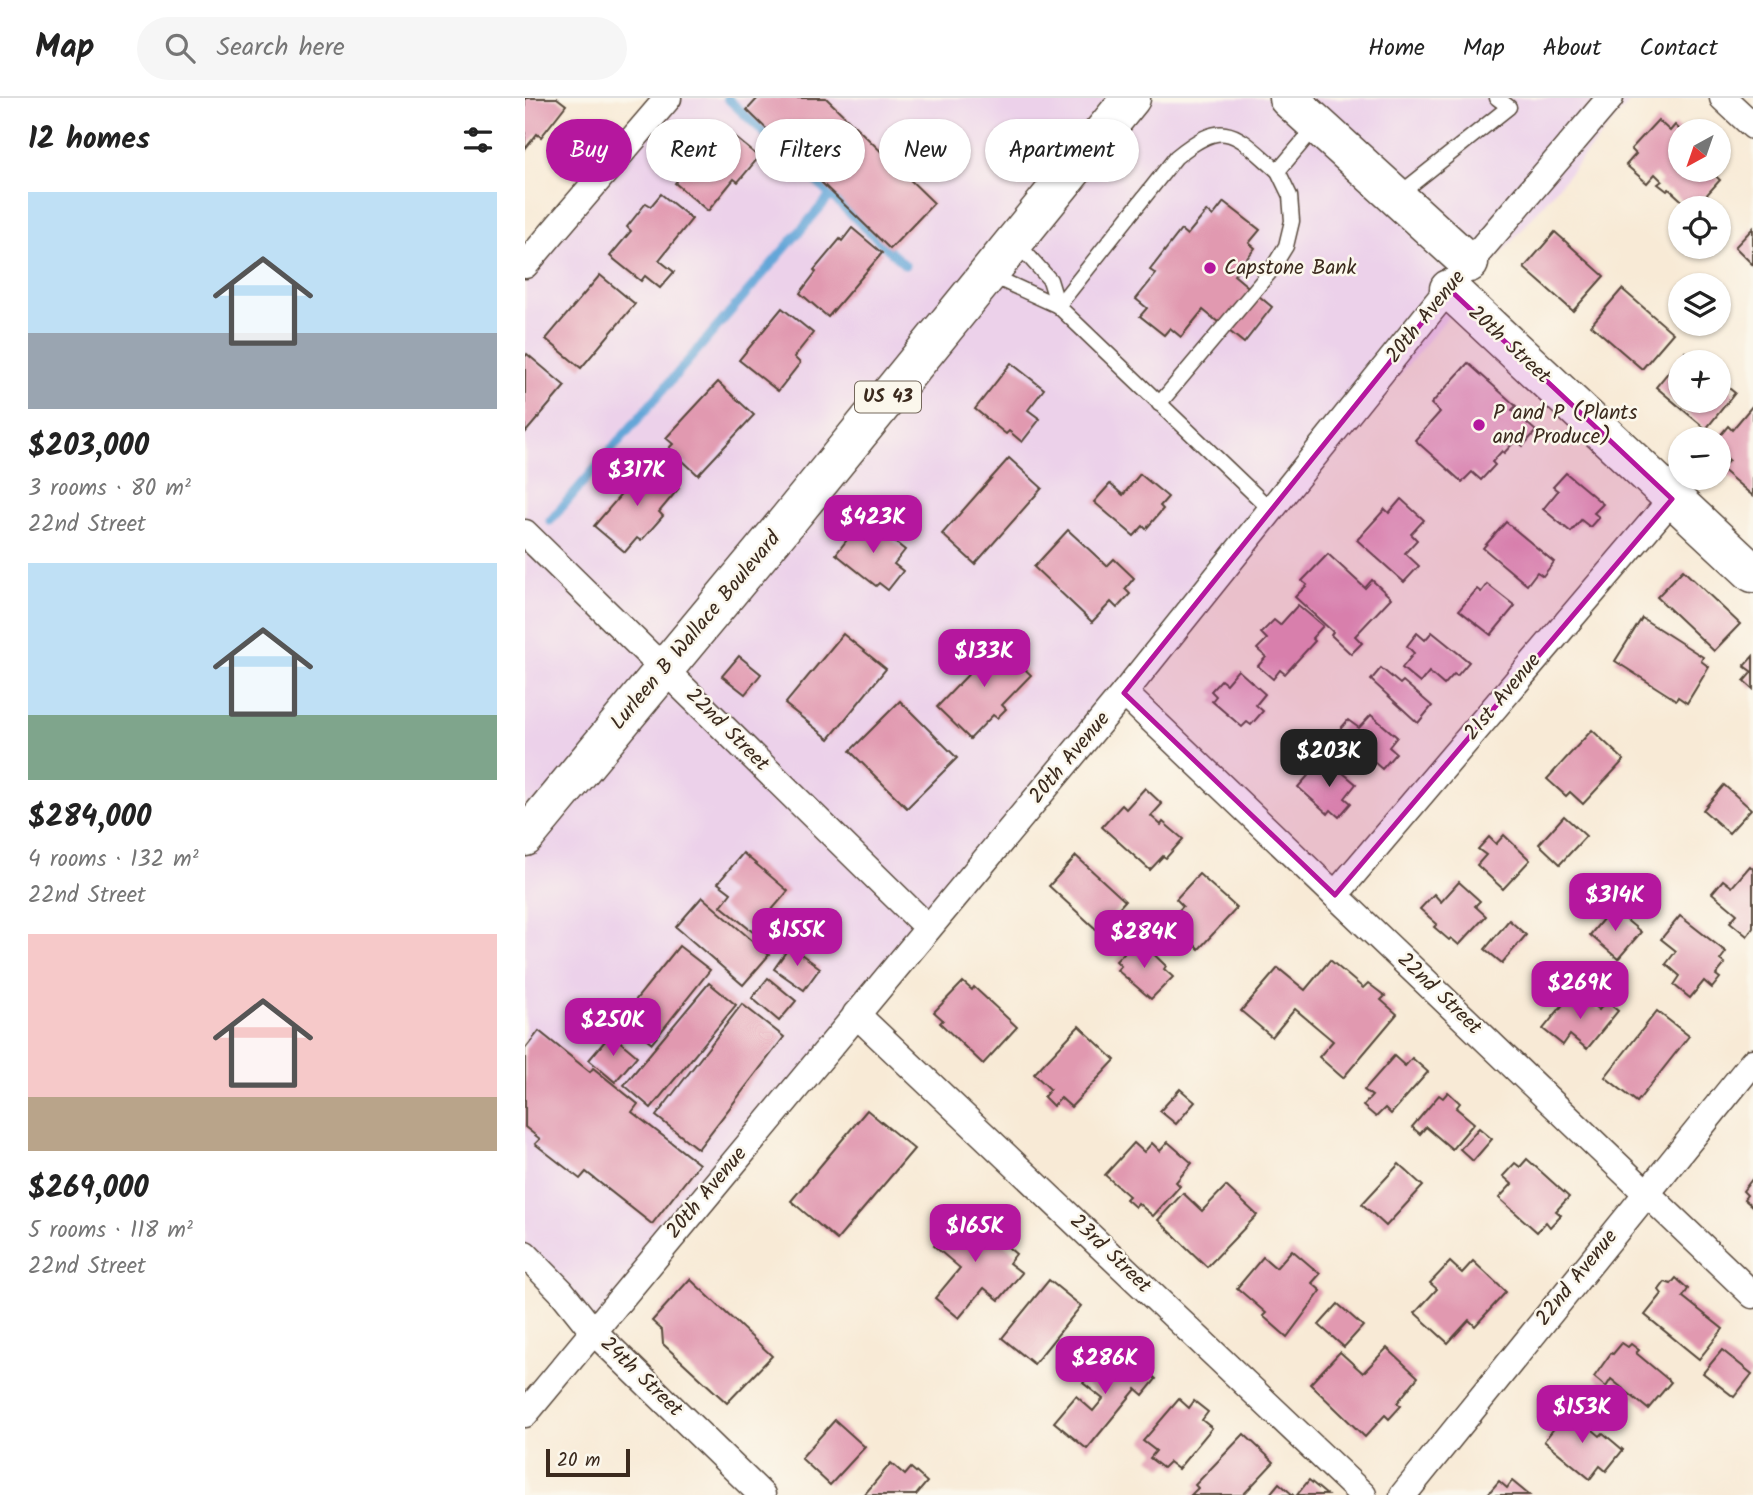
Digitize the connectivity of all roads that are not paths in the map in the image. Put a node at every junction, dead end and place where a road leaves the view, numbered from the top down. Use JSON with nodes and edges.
{"nodes":[{"id":1,"x":668,"y":98,"type":"edge"},
{"id":2,"x":1131,"y":98,"type":"edge"},
{"id":3,"x":1288,"y":98,"type":"edge"},
{"id":4,"x":1497,"y":98,"type":"edge"},
{"id":5,"x":1610,"y":98,"type":"edge"},
{"id":6,"x":1723,"y":98,"type":"edge"},
{"id":7,"x":1513,"y":103,"type":"edge"},
{"id":8,"x":1317,"y":124,"type":"junction"},
{"id":9,"x":1753,"y":126,"type":"edge"},
{"id":10,"x":1278,"y":171,"type":"junction"},
{"id":11,"x":1396,"y":197,"type":"junction"},
{"id":12,"x":1014,"y":240,"type":"junction"},
{"id":13,"x":525,"y":265,"type":"edge"},
{"id":14,"x":988,"y":274,"type":"junction"},
{"id":15,"x":1459,"y":276,"type":"junction"},
{"id":16,"x":1058,"y":306,"type":"junction"},
{"id":17,"x":1159,"y":404,"type":"junction"},
{"id":18,"x":1672,"y":499,"type":"junction"},
{"id":19,"x":1271,"y":510,"type":"junction"},
{"id":20,"x":525,"y":533,"type":"edge"},
{"id":21,"x":1753,"y":573,"type":"edge"},
{"id":22,"x":664,"y":668,"type":"junction"},
{"id":23,"x":1124,"y":693,"type":"junction"},
{"id":24,"x":525,"y":837,"type":"edge"},
{"id":25,"x":1335,"y":895,"type":"junction"},
{"id":26,"x":928,"y":928,"type":"junction"},
{"id":27,"x":856,"y":1014,"type":"junction"},
{"id":28,"x":1753,"y":1062,"type":"edge"},
{"id":29,"x":1646,"y":1192,"type":"junction"},
{"id":30,"x":525,"y":1254,"type":"edge"},
{"id":31,"x":1753,"y":1295,"type":"edge"},
{"id":32,"x":593,"y":1331,"type":"junction"},
{"id":33,"x":525,"y":1414,"type":"edge"},
{"id":34,"x":762,"y":1495,"type":"edge"},
{"id":35,"x":1363,"y":1495,"type":"edge"},
{"id":36,"x":1403,"y":1495,"type":"edge"}],
"edges":[{"from":1,"to":13,"type":"street"},
{"from":2,"to":12,"type":"main road","name":"Lurleen B Wallace Boulevard","number":"US 43"},
{"from":3,"to":8,"type":"main road","name":"20th Street"},
{"from":4,"to":7,"type":"lane"},
{"from":5,"to":15,"type":"street","name":"20th Avenue"},
{"from":6,"to":9,"type":"street"},
{"from":7,"to":11,"type":"lane"},
{"from":8,"to":10,"type":"lane"},
{"from":8,"to":11,"type":"main road","name":"20th Street"},
{"from":10,"to":16,"type":"lane"},
{"from":10,"to":17,"type":"lane"},
{"from":11,"to":15,"type":"main road","name":"20th Street"},
{"from":12,"to":14,"type":"main road","name":"Lurleen B Wallace Boulevard","number":"US 43"},
{"from":12,"to":16,"type":"lane"},
{"from":14,"to":16,"type":"lane"},
{"from":14,"to":22,"type":"main road","name":"Lurleen B Wallace Boulevard","number":"US 43"},
{"from":15,"to":18,"type":"main road","name":"20th Street"},
{"from":15,"to":19,"type":"street","name":"20th Avenue"},
{"from":16,"to":17,"type":"lane"},
{"from":17,"to":19,"type":"lane"},
{"from":18,"to":21,"type":"main road","name":"20th Street"},
{"from":18,"to":25,"type":"street","name":"21st Avenue"},
{"from":19,"to":23,"type":"street","name":"20th Avenue"},
{"from":20,"to":22,"type":"street","name":"22nd Street"},
{"from":22,"to":24,"type":"main road","name":"Lurleen B Wallace Boulevard","number":"US 43"},
{"from":22,"to":26,"type":"street","name":"22nd Street"},
{"from":23,"to":25,"type":"street","name":"22nd Street"},
{"from":23,"to":26,"type":"street","name":"20th Avenue"},
{"from":25,"to":29,"type":"street","name":"22nd Street"},
{"from":26,"to":27,"type":"street","name":"20th Avenue"},
{"from":27,"to":32,"type":"street","name":"20th Avenue"},
{"from":27,"to":35,"type":"street","name":"23rd Street"},
{"from":28,"to":29,"type":"street","name":"22nd Avenue"},
{"from":29,"to":31,"type":"street","name":"22nd Street"},
{"from":29,"to":36,"type":"street","name":"22nd Avenue"},
{"from":30,"to":32,"type":"street","name":"24th Street"},
{"from":32,"to":33,"type":"street","name":"20th Avenue"},
{"from":32,"to":34,"type":"street","name":"24th Street"}]}
